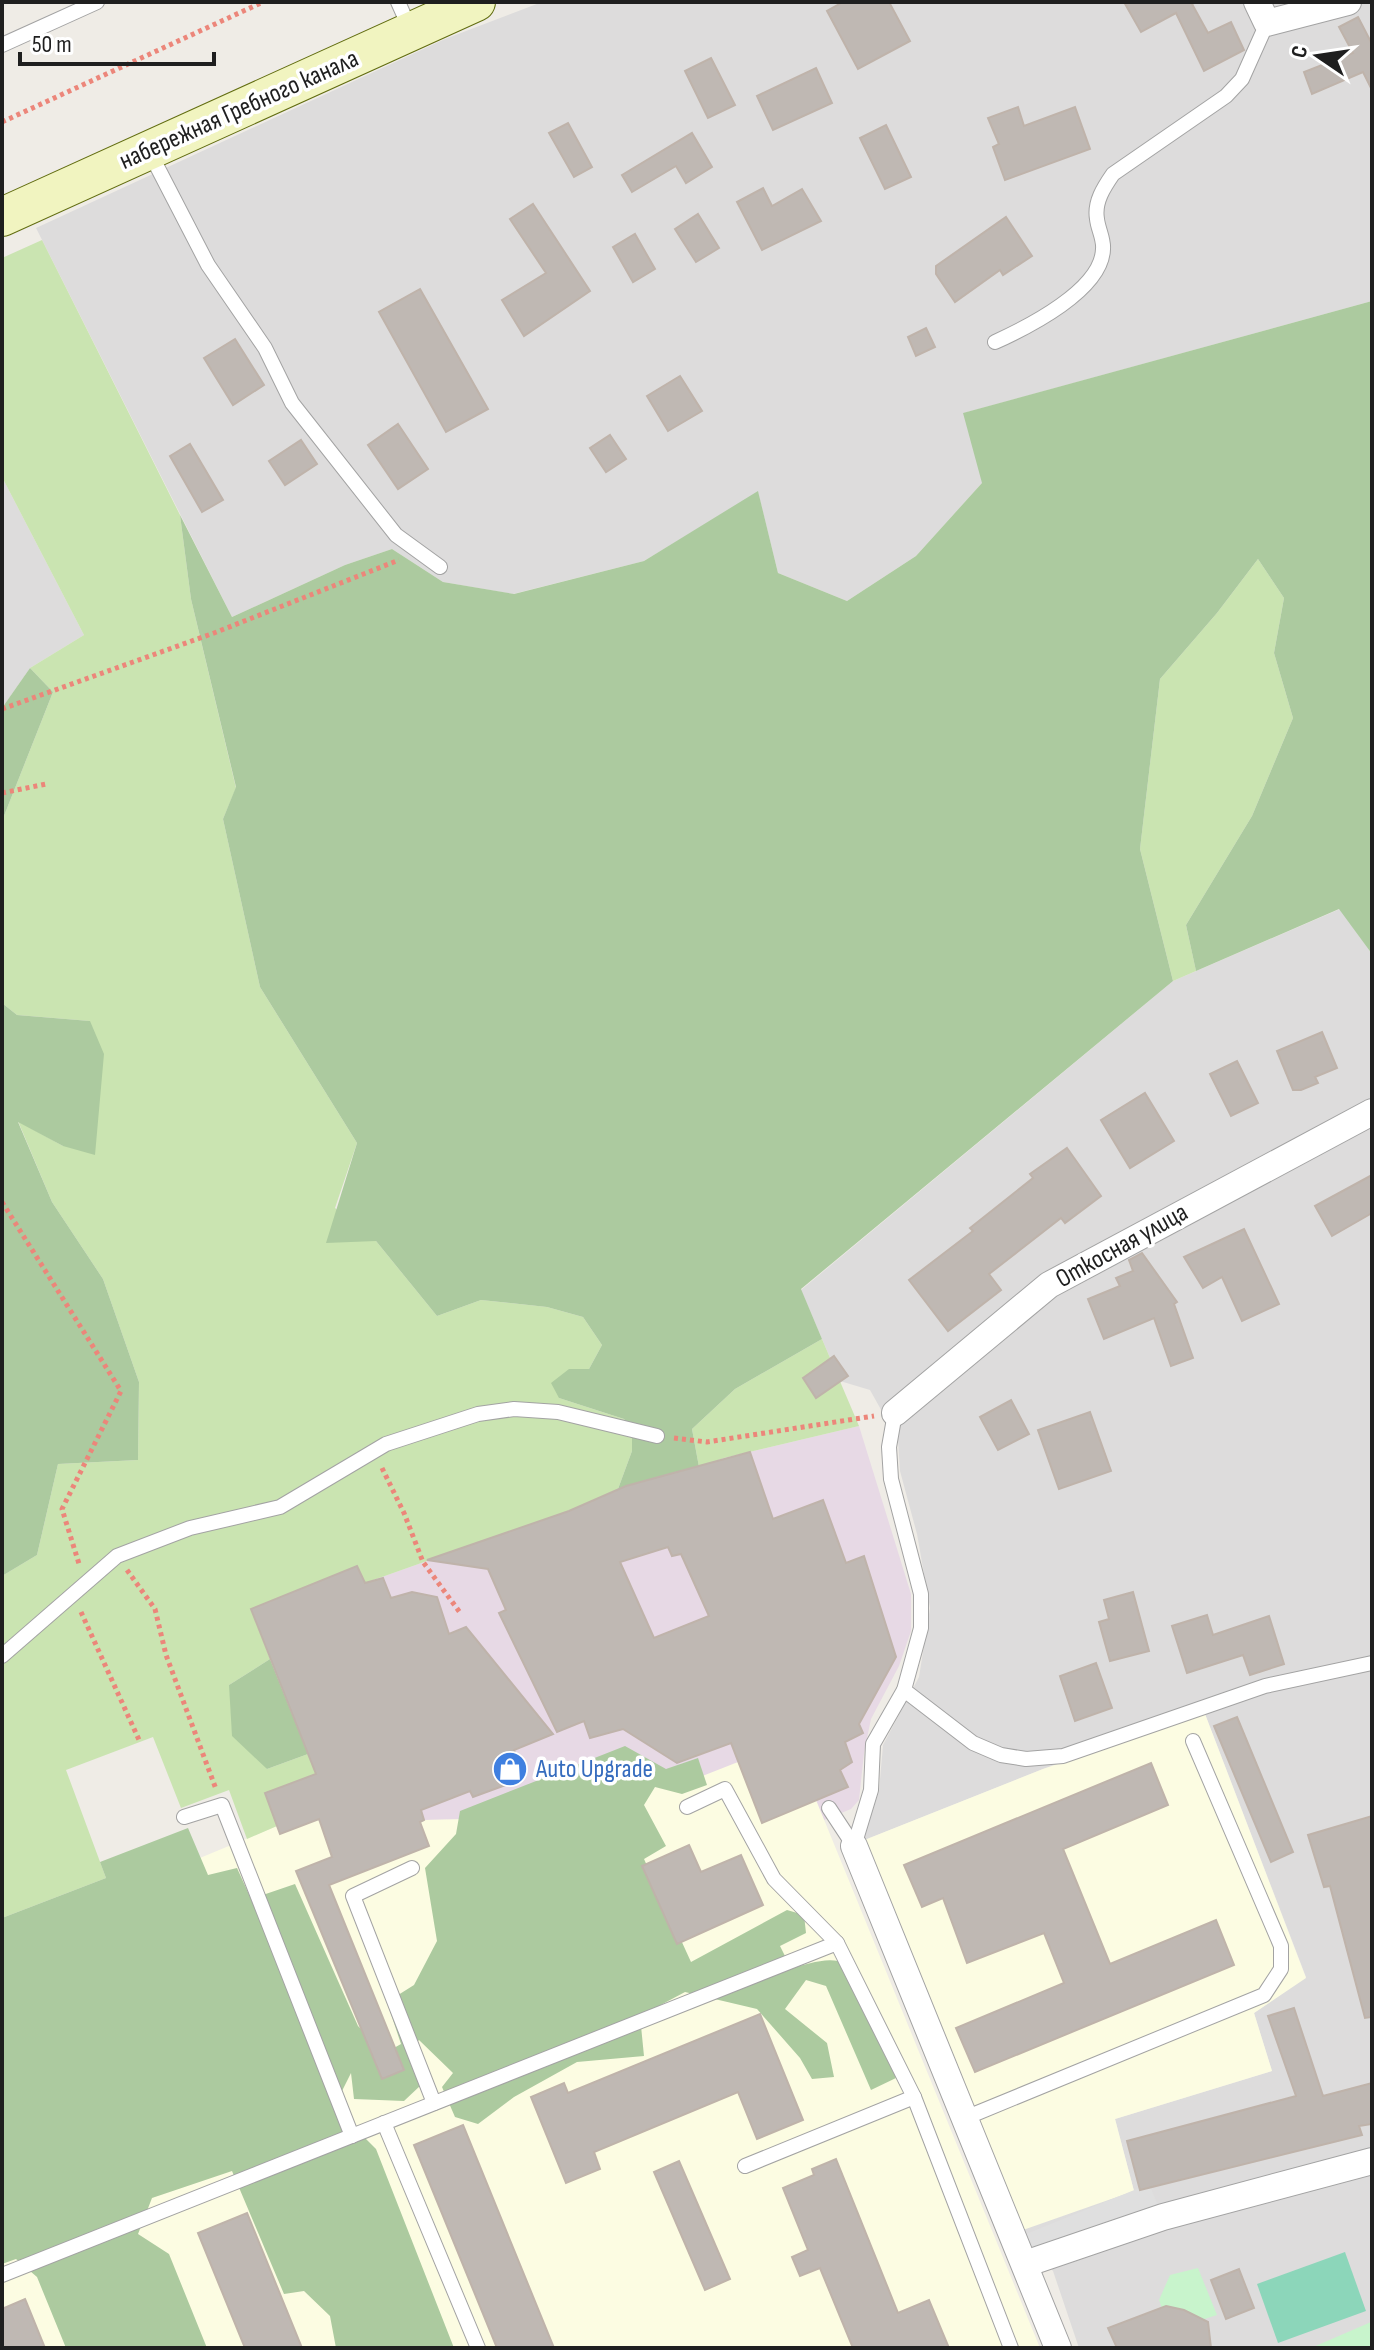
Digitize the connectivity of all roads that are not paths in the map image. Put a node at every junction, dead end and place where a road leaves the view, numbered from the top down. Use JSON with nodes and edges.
{"nodes":[{"id":1,"x":97,"y":2,"type":"edge"},
{"id":2,"x":476,"y":2,"type":"edge"},
{"id":3,"x":1348,"y":2,"type":"edge"},
{"id":4,"x":66,"y":8,"type":"edge"},
{"id":5,"x":1262,"y":12,"type":"edge"},
{"id":6,"x":405,"y":17,"type":"edge"},
{"id":7,"x":2,"y":45,"type":"edge"},
{"id":8,"x":149,"y":150,"type":"junction"},
{"id":9,"x":2,"y":217,"type":"edge"},
{"id":10,"x":995,"y":342,"type":"dead end"},
{"id":11,"x":440,"y":567,"type":"dead end"},
{"id":12,"x":1372,"y":1112,"type":"edge"},
{"id":13,"x":895,"y":1413,"type":"joint"},
{"id":14,"x":657,"y":1436,"type":"road end"},
{"id":15,"x":2,"y":1656,"type":"edge"},
{"id":16,"x":1372,"y":1663,"type":"edge"},
{"id":17,"x":904,"y":1690,"type":"junction"},
{"id":18,"x":1193,"y":1741,"type":"dead end"},
{"id":19,"x":687,"y":1807,"type":"dead end"},
{"id":20,"x":829,"y":1808,"type":"dead end"},
{"id":21,"x":184,"y":1817,"type":"dead end"},
{"id":22,"x":854,"y":1846,"type":"junction"},
{"id":23,"x":412,"y":1868,"type":"dead end"},
{"id":24,"x":837,"y":1943,"type":"junction"},
{"id":25,"x":914,"y":2097,"type":"junction"},
{"id":26,"x":434,"y":2103,"type":"junction"},
{"id":27,"x":965,"y":2118,"type":"junction"},
{"id":28,"x":384,"y":2123,"type":"junction"},
{"id":29,"x":352,"y":2136,"type":"junction"},
{"id":30,"x":1372,"y":2161,"type":"edge"},
{"id":31,"x":745,"y":2166,"type":"dead end"},
{"id":32,"x":1025,"y":2264,"type":"junction"},
{"id":33,"x":2,"y":2275,"type":"edge"},
{"id":34,"x":478,"y":2348,"type":"edge"},
{"id":35,"x":1011,"y":2348,"type":"edge"},
{"id":36,"x":1058,"y":2348,"type":"edge"}],
"edges":[{"from":1,"to":4,"type":"lane"},
{"from":2,"to":6,"type":"street","name":"набережная Гребного канала"},
{"from":3,"to":5,"type":"street"},
{"from":4,"to":7,"type":"lane"},
{"from":5,"to":10,"type":"lane"},
{"from":6,"to":8,"type":"street","name":"набережная Гребного канала"},
{"from":8,"to":9,"type":"street","name":"набережная Гребного канала"},
{"from":8,"to":11,"type":"lane"},
{"from":12,"to":13,"type":"street","name":"Откосная улица"},
{"from":13,"to":17,"type":"lane"},
{"from":14,"to":15,"type":"lane"},
{"from":16,"to":17,"type":"lane"},
{"from":17,"to":22,"type":"lane"},
{"from":18,"to":27,"type":"lane"},
{"from":19,"to":24,"type":"lane"},
{"from":20,"to":22,"type":"lane"},
{"from":21,"to":29,"type":"lane"},
{"from":22,"to":27,"type":"street"},
{"from":23,"to":26,"type":"lane"},
{"from":24,"to":25,"type":"lane"},
{"from":24,"to":26,"type":"lane"},
{"from":25,"to":31,"type":"lane"},
{"from":25,"to":35,"type":"lane"},
{"from":26,"to":28,"type":"lane"},
{"from":27,"to":32,"type":"street"},
{"from":28,"to":29,"type":"lane"},
{"from":28,"to":34,"type":"lane"},
{"from":29,"to":33,"type":"lane"},
{"from":30,"to":32,"type":"street"},
{"from":32,"to":36,"type":"street"}]}
